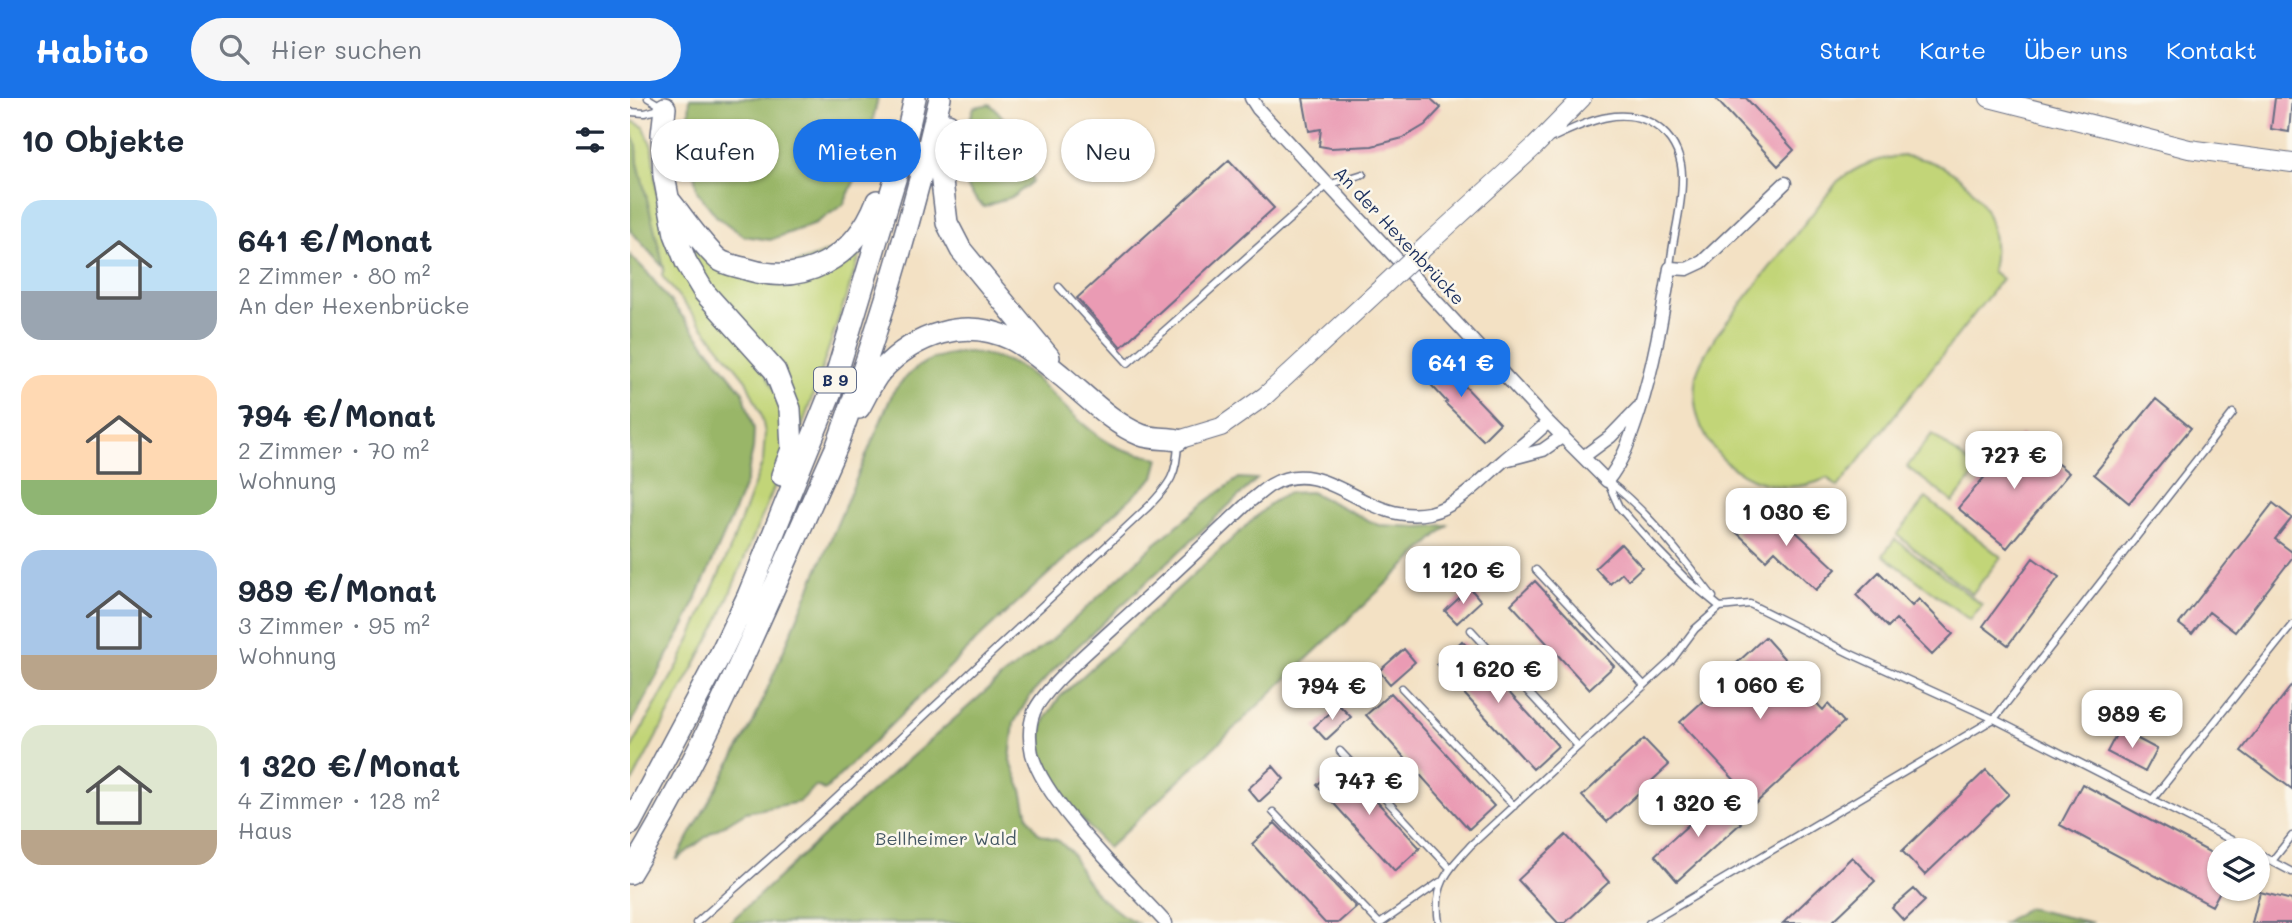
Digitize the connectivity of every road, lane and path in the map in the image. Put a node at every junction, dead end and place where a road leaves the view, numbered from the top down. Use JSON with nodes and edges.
{"nodes":[{"id":1,"x":915,"y":98,"type":"edge"},
{"id":2,"x":940,"y":98,"type":"edge"},
{"id":3,"x":950,"y":98,"type":"edge"},
{"id":4,"x":1251,"y":98,"type":"edge"},
{"id":5,"x":1582,"y":98,"type":"edge"},
{"id":6,"x":1593,"y":98,"type":"edge"},
{"id":7,"x":1989,"y":98,"type":"edge"},
{"id":8,"x":661,"y":101,"type":"edge"},
{"id":9,"x":630,"y":111,"type":"edge"},
{"id":10,"x":910,"y":119,"type":"edge"},
{"id":11,"x":1557,"y":125,"type":"junction"},
{"id":12,"x":1535,"y":146,"type":"junction"},
{"id":13,"x":2292,"y":163,"type":"edge"},
{"id":14,"x":1363,"y":174,"type":"dead end"},
{"id":15,"x":887,"y":182,"type":"edge"},
{"id":16,"x":894,"y":182,"type":"edge"},
{"id":17,"x":1785,"y":183,"type":"dead end"},
{"id":18,"x":1328,"y":185,"type":"junction"},
{"id":19,"x":667,"y":198,"type":"junction"},
{"id":20,"x":1670,"y":263,"type":"junction"},
{"id":21,"x":1059,"y":287,"type":"dead end"},
{"id":22,"x":1065,"y":378,"type":"junction"},
{"id":23,"x":1641,"y":405,"type":"junction"},
{"id":24,"x":2233,"y":413,"type":"dead end"},
{"id":25,"x":1548,"y":422,"type":"junction"},
{"id":26,"x":1563,"y":436,"type":"junction"},
{"id":27,"x":1178,"y":440,"type":"junction"},
{"id":28,"x":836,"y":446,"type":"junction"},
{"id":29,"x":1583,"y":457,"type":"junction"},
{"id":30,"x":1505,"y":460,"type":"junction"},
{"id":31,"x":1607,"y":481,"type":"junction"},
{"id":32,"x":1536,"y":570,"type":"dead end"},
{"id":33,"x":748,"y":596,"type":"junction"},
{"id":34,"x":1720,"y":607,"type":"junction"},
{"id":35,"x":2292,"y":625,"type":"edge"},
{"id":36,"x":1471,"y":630,"type":"dead end"},
{"id":37,"x":1644,"y":685,"type":"junction"},
{"id":38,"x":1402,"y":688,"type":"dead end"},
{"id":39,"x":1994,"y":719,"type":"junction"},
{"id":40,"x":1578,"y":746,"type":"junction"},
{"id":41,"x":1340,"y":751,"type":"dead end"},
{"id":42,"x":2152,"y":800,"type":"junction"},
{"id":43,"x":1514,"y":806,"type":"junction"},
{"id":44,"x":1273,"y":812,"type":"dead end"},
{"id":45,"x":630,"y":824,"type":"edge"},
{"id":46,"x":2292,"y":836,"type":"edge"},
{"id":47,"x":2227,"y":838,"type":"edge"},
{"id":48,"x":2272,"y":861,"type":"joint"},
{"id":49,"x":1450,"y":868,"type":"junction"},
{"id":50,"x":2292,"y":872,"type":"edge"},
{"id":51,"x":630,"y":873,"type":"edge"},
{"id":52,"x":1440,"y":882,"type":"junction"},
{"id":53,"x":696,"y":923,"type":"edge"},
{"id":54,"x":1166,"y":923,"type":"edge"},
{"id":55,"x":1380,"y":923,"type":"edge"},
{"id":56,"x":1439,"y":923,"type":"edge"},
{"id":57,"x":1649,"y":923,"type":"edge"}],
"edges":[{"from":1,"to":10,"type":"highway","number":"B 9"},
{"from":2,"to":28,"type":"highway","number":"B 9"},
{"from":3,"to":22,"type":"highway","number":"B 9"},
{"from":4,"to":18,"type":"street","name":"An der Hexenbrücke"},
{"from":5,"to":11,"type":"main road","number":"B 9"},
{"from":6,"to":11,"type":"main road","number":"B 9"},
{"from":7,"to":13,"type":"main road"},
{"from":8,"to":9,"type":"lane"},
{"from":8,"to":19,"type":"highway","number":"B 9"},
{"from":11,"to":12,"type":"main road","number":"B 9"},
{"from":12,"to":20,"type":"lane"},
{"from":12,"to":27,"type":"main road","number":"B 9","bridge":true},
{"from":14,"to":18,"type":"lane"},
{"from":15,"to":19,"type":"highway","number":"B 9"},
{"from":16,"to":33,"type":"highway","number":"B 9"},
{"from":17,"to":20,"type":"street"},
{"from":18,"to":21,"type":"lane"},
{"from":18,"to":25,"type":"street","name":"An der Hexenbrücke"},
{"from":19,"to":33,"type":"highway","number":"B 9"},
{"from":20,"to":23,"type":"street"},
{"from":22,"to":27,"type":"highway","number":"B 9"},
{"from":22,"to":28,"type":"highway","number":"B 9"},
{"from":23,"to":29,"type":"street"},
{"from":23,"to":31,"type":"street"},
{"from":24,"to":39,"type":"lane"},
{"from":25,"to":26,"type":"street","name":"An der Hexenbrücke"},
{"from":25,"to":30,"type":"street"},
{"from":26,"to":29,"type":"street","name":"An der Hexenbrücke"},
{"from":26,"to":30,"type":"street"},
{"from":27,"to":53,"type":"lane"},
{"from":28,"to":51,"type":"highway","number":"B 9"},
{"from":29,"to":31,"type":"street","name":"An der Hexenbrücke"},
{"from":30,"to":54,"type":"street"},
{"from":31,"to":34,"type":"lane"},
{"from":31,"to":34,"type":"lane"},
{"from":32,"to":37,"type":"lane"},
{"from":33,"to":45,"type":"highway","number":"B 9"},
{"from":34,"to":37,"type":"lane"},
{"from":34,"to":39,"type":"lane"},
{"from":35,"to":42,"type":"lane"},
{"from":36,"to":40,"type":"lane"},
{"from":37,"to":40,"type":"lane"},
{"from":38,"to":43,"type":"lane"},
{"from":39,"to":42,"type":"lane"},
{"from":39,"to":57,"type":"lane"},
{"from":40,"to":43,"type":"lane"},
{"from":41,"to":49,"type":"lane"},
{"from":42,"to":47,"type":"lane"},
{"from":43,"to":49,"type":"lane"},
{"from":44,"to":55,"type":"lane"},
{"from":46,"to":48,"type":"lane"},
{"from":48,"to":50,"type":"lane"},
{"from":49,"to":52,"type":"lane"},
{"from":52,"to":55,"type":"lane"},
{"from":52,"to":56,"type":"lane"}]}
